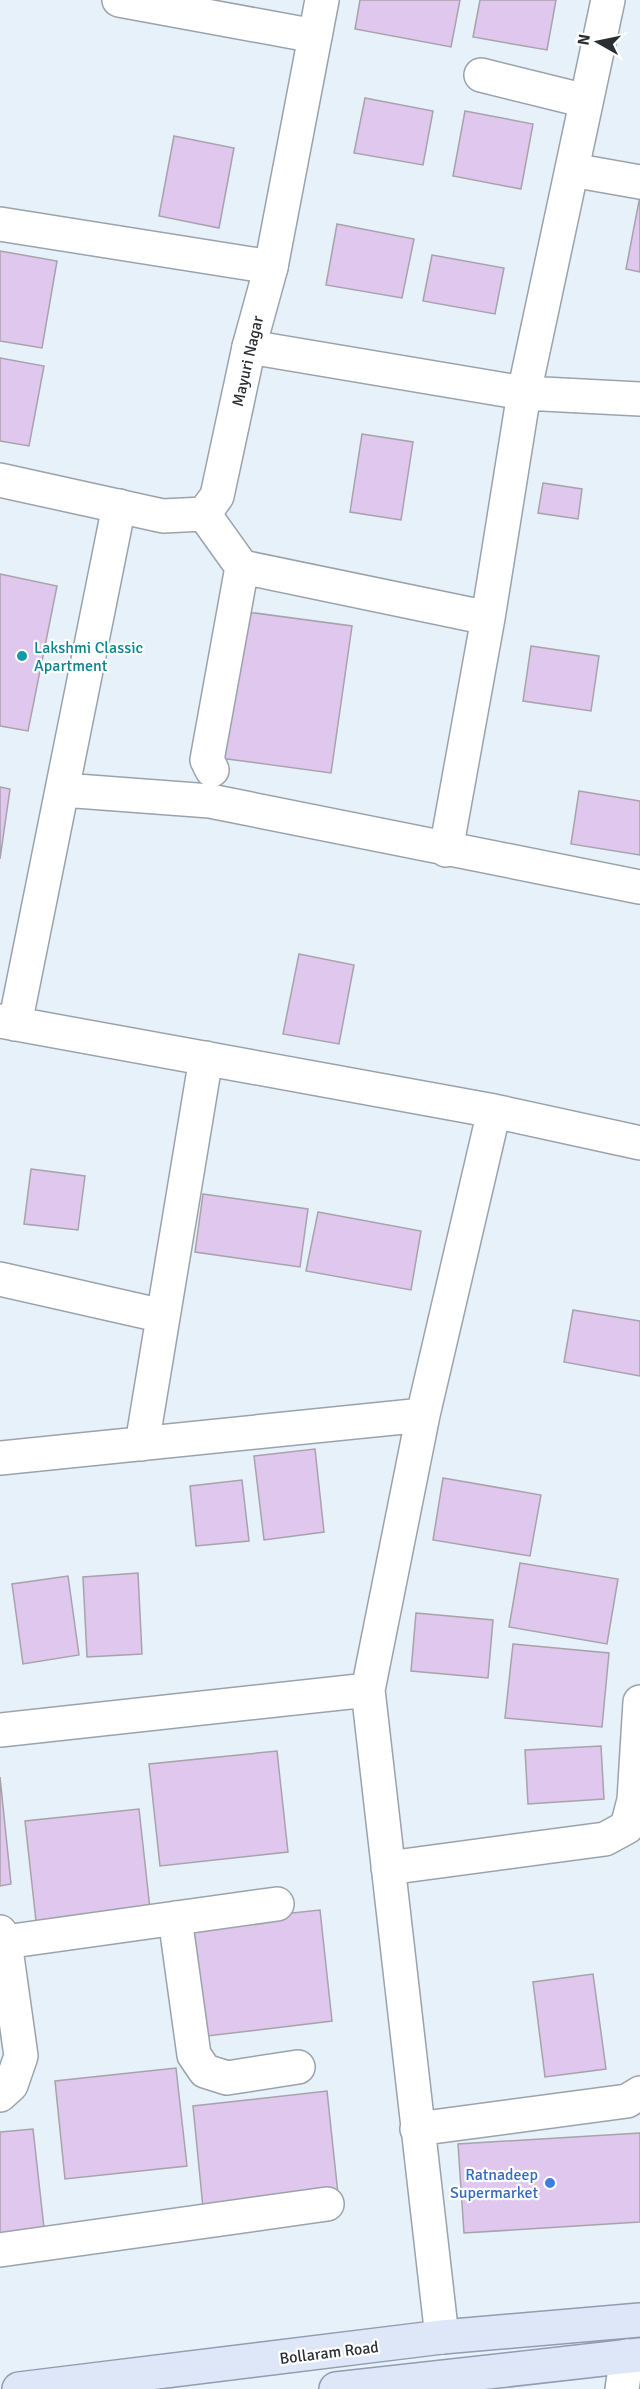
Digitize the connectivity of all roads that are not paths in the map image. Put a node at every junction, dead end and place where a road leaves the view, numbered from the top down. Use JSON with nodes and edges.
{"nodes":[{"id":1,"x":118,"y":0,"type":"edge"},
{"id":2,"x":321,"y":0,"type":"edge"},
{"id":3,"x":608,"y":0,"type":"edge"},
{"id":4,"x":315,"y":36,"type":"junction"},
{"id":5,"x":481,"y":75,"type":"dead end"},
{"id":6,"x":586,"y":101,"type":"junction"},
{"id":7,"x":572,"y":170,"type":"junction"},
{"id":8,"x":640,"y":182,"type":"edge"},
{"id":9,"x":0,"y":224,"type":"edge"},
{"id":10,"x":271,"y":267,"type":"junction"},
{"id":11,"x":249,"y":347,"type":"junction"},
{"id":12,"x":524,"y":393,"type":"junction"},
{"id":13,"x":640,"y":399,"type":"edge"},
{"id":14,"x":0,"y":480,"type":"edge"},
{"id":15,"x":119,"y":506,"type":"junction"},
{"id":16,"x":204,"y":514,"type":"junction"},
{"id":17,"x":242,"y":567,"type":"junction"},
{"id":18,"x":489,"y":618,"type":"junction"},
{"id":19,"x":212,"y":770,"type":"dead end"},
{"id":20,"x":63,"y":790,"type":"junction"},
{"id":21,"x":446,"y":850,"type":"junction"},
{"id":22,"x":640,"y":887,"type":"edge"},
{"id":23,"x":8,"y":1023,"type":"edge"},
{"id":24,"x":206,"y":1058,"type":"junction"},
{"id":25,"x":494,"y":1111,"type":"junction"},
{"id":26,"x":640,"y":1143,"type":"edge"},
{"id":27,"x":0,"y":1279,"type":"edge"},
{"id":28,"x":163,"y":1316,"type":"junction"},
{"id":29,"x":423,"y":1415,"type":"junction"},
{"id":30,"x":142,"y":1444,"type":"junction"},
{"id":31,"x":0,"y":1458,"type":"edge"},
{"id":32,"x":368,"y":1690,"type":"junction"},
{"id":33,"x":640,"y":1702,"type":"edge"},
{"id":34,"x":0,"y":1730,"type":"edge"},
{"id":35,"x":388,"y":1869,"type":"junction"},
{"id":36,"x":278,"y":1904,"type":"dead end"},
{"id":37,"x":176,"y":1918,"type":"junction"},
{"id":38,"x":2,"y":1937,"type":"edge"},
{"id":39,"x":298,"y":2067,"type":"dead end"},
{"id":40,"x":640,"y":2093,"type":"edge"},
{"id":41,"x":0,"y":2095,"type":"edge"},
{"id":42,"x":417,"y":2129,"type":"junction"},
{"id":43,"x":327,"y":2204,"type":"dead end"},
{"id":44,"x":0,"y":2250,"type":"edge"},
{"id":45,"x":640,"y":2320,"type":"edge"},
{"id":46,"x":442,"y":2337,"type":"junction"},
{"id":47,"x":634,"y":2356,"type":"edge"},
{"id":48,"x":19,"y":2389,"type":"edge"},
{"id":49,"x":336,"y":2389,"type":"edge"},
{"id":50,"x":622,"y":2389,"type":"edge"}],
"edges":[{"from":1,"to":4,"type":"street"},
{"from":2,"to":4,"type":"street","name":"Mayuri Nagar"},
{"from":3,"to":6,"type":"street"},
{"from":4,"to":10,"type":"street","name":"Mayuri Nagar"},
{"from":5,"to":6,"type":"street"},
{"from":6,"to":7,"type":"street"},
{"from":7,"to":8,"type":"street"},
{"from":7,"to":12,"type":"street"},
{"from":9,"to":10,"type":"street"},
{"from":10,"to":11,"type":"street","name":"Mayuri Nagar"},
{"from":11,"to":12,"type":"street"},
{"from":11,"to":16,"type":"street","name":"Mayuri Nagar"},
{"from":12,"to":13,"type":"street"},
{"from":12,"to":18,"type":"street"},
{"from":14,"to":15,"type":"street"},
{"from":15,"to":16,"type":"street"},
{"from":15,"to":20,"type":"street"},
{"from":16,"to":17,"type":"street"},
{"from":17,"to":18,"type":"street"},
{"from":17,"to":19,"type":"street"},
{"from":18,"to":21,"type":"street"},
{"from":20,"to":21,"type":"street"},
{"from":20,"to":23,"type":"street"},
{"from":21,"to":22,"type":"street"},
{"from":23,"to":24,"type":"street"},
{"from":24,"to":25,"type":"street"},
{"from":24,"to":28,"type":"street"},
{"from":25,"to":26,"type":"street"},
{"from":25,"to":29,"type":"street"},
{"from":27,"to":28,"type":"street"},
{"from":28,"to":30,"type":"street"},
{"from":29,"to":30,"type":"street"},
{"from":29,"to":32,"type":"street"},
{"from":30,"to":31,"type":"street"},
{"from":32,"to":34,"type":"street"},
{"from":32,"to":35,"type":"street"},
{"from":33,"to":35,"type":"street"},
{"from":35,"to":42,"type":"street"},
{"from":36,"to":37,"type":"street"},
{"from":37,"to":38,"type":"street"},
{"from":37,"to":39,"type":"street"},
{"from":38,"to":41,"type":"street"},
{"from":40,"to":42,"type":"street"},
{"from":42,"to":46,"type":"street"},
{"from":43,"to":44,"type":"street"},
{"from":45,"to":46,"type":"main road","name":"Bollaram Road"},
{"from":46,"to":48,"type":"main road","name":"Bollaram Road"},
{"from":47,"to":49,"type":"main road"},
{"from":47,"to":50,"type":"street"}]}
